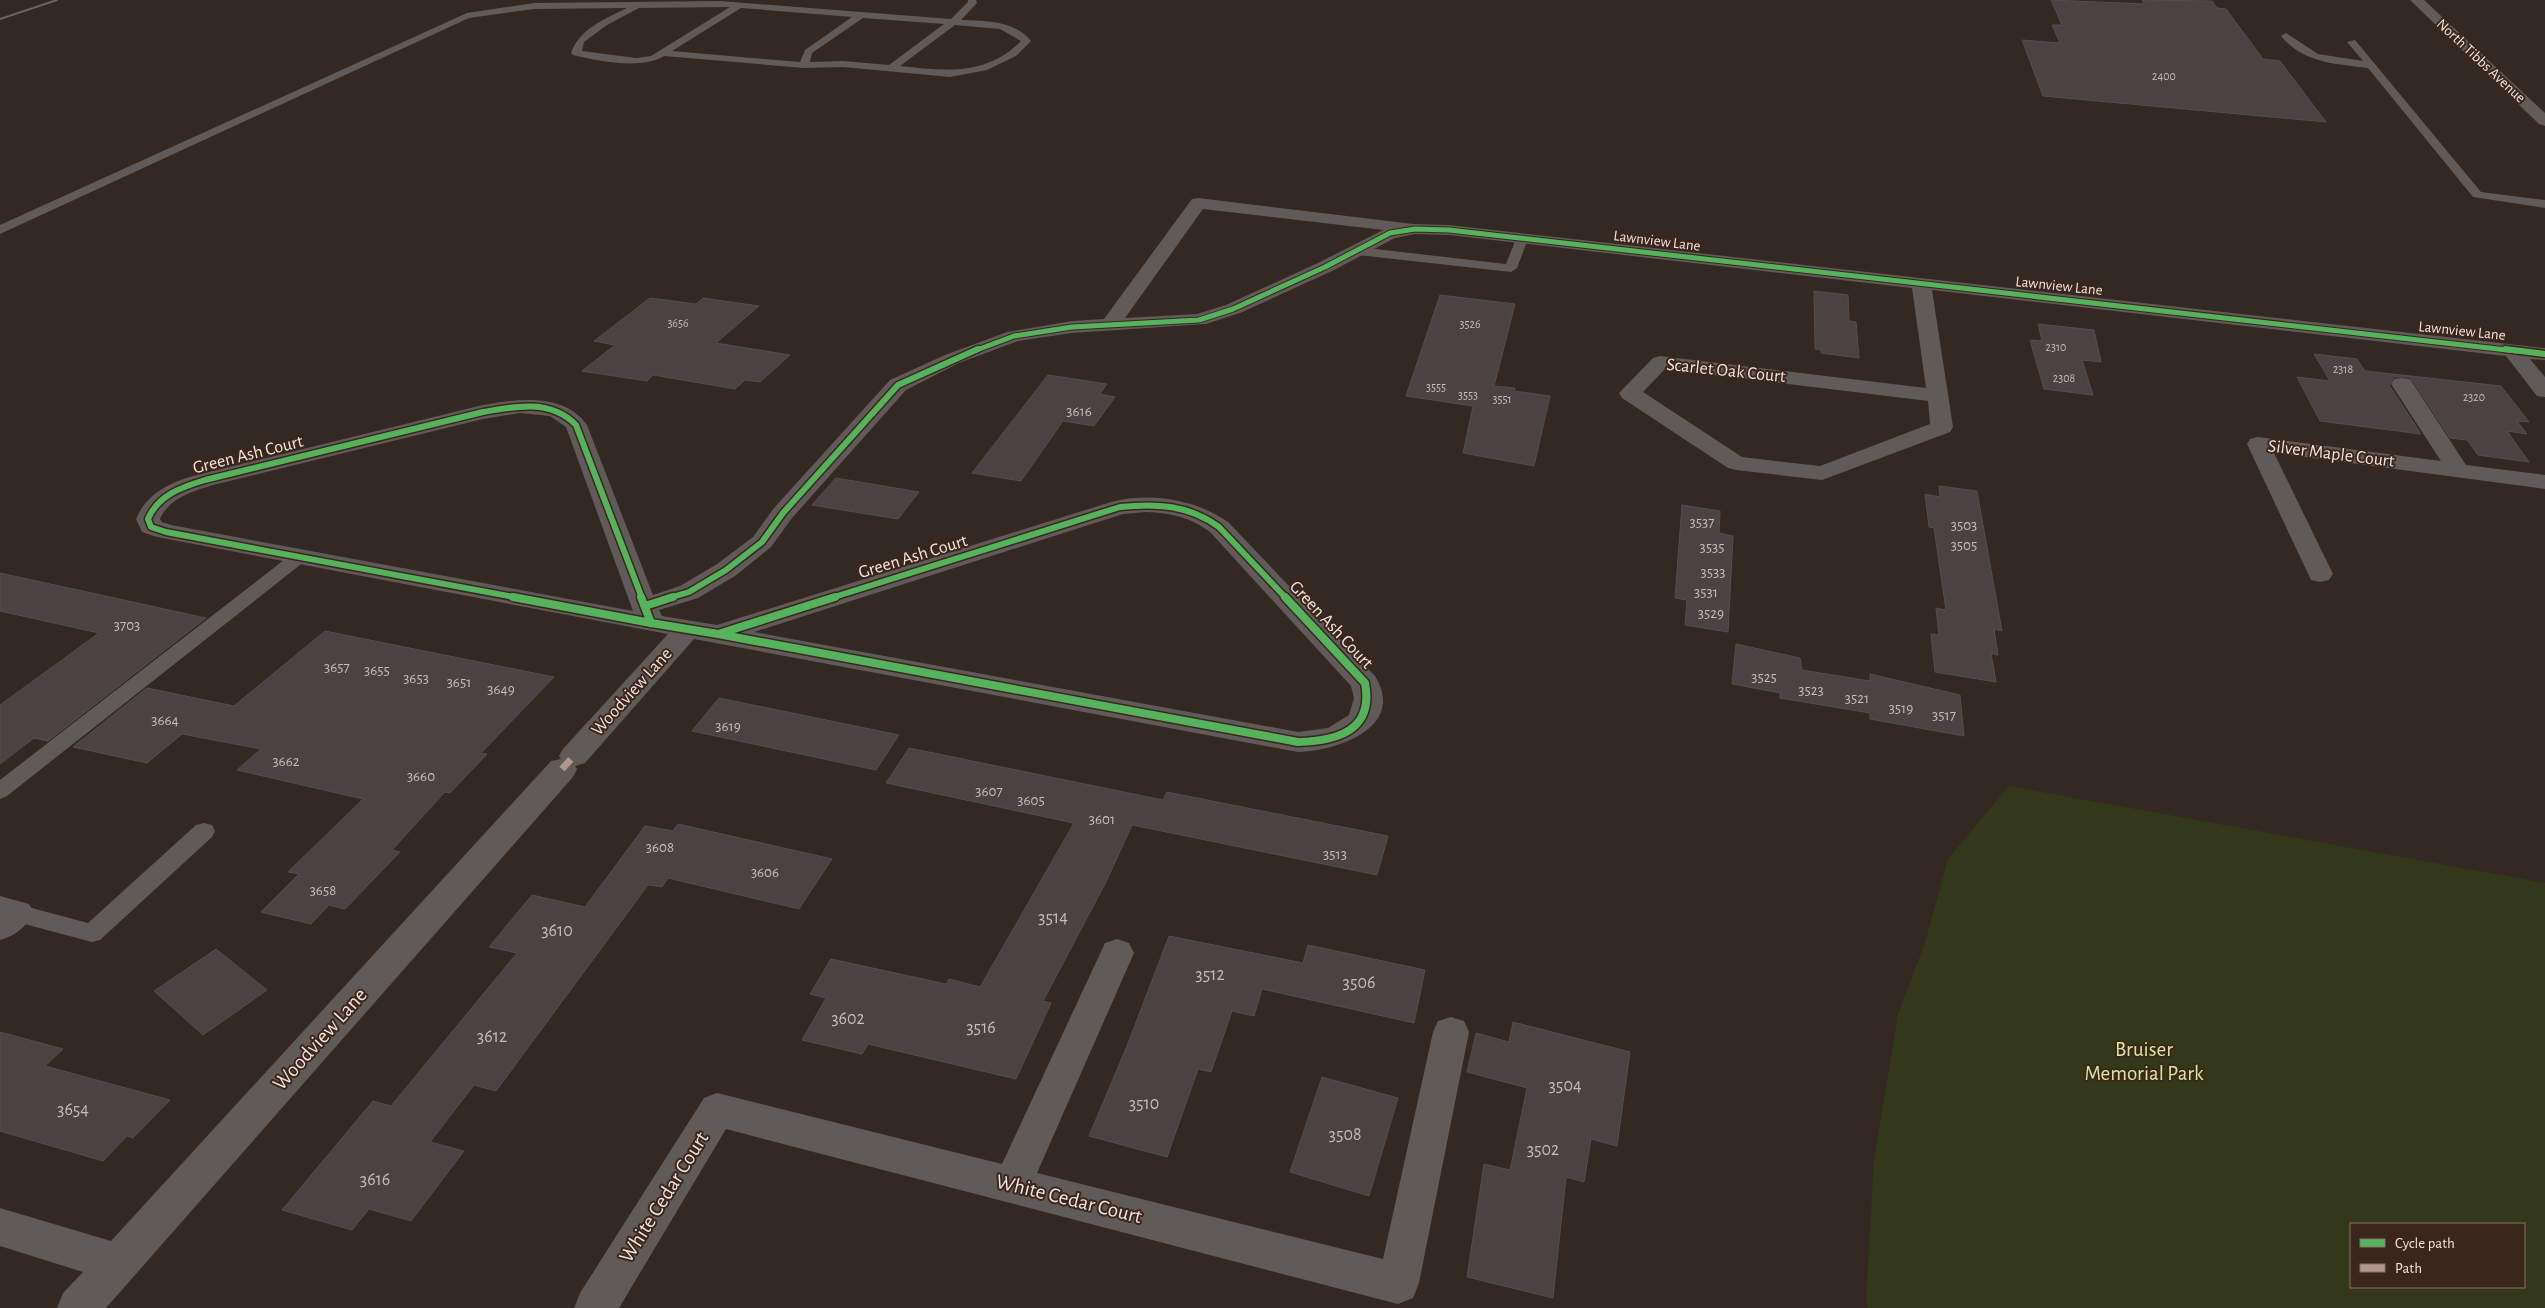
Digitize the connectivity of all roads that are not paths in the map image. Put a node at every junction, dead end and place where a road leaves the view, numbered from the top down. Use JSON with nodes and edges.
{"nodes":[{"id":1,"x":586,"y":0,"type":"edge"},
{"id":2,"x":721,"y":0,"type":"edge"},
{"id":3,"x":972,"y":0,"type":"edge"},
{"id":4,"x":2416,"y":0,"type":"edge"},
{"id":5,"x":694,"y":4,"type":"junction"},
{"id":6,"x":638,"y":5,"type":"junction"},
{"id":7,"x":740,"y":5,"type":"junction"},
{"id":8,"x":574,"y":6,"type":"junction"},
{"id":9,"x":861,"y":15,"type":"junction"},
{"id":10,"x":953,"y":22,"type":"junction"},
{"id":11,"x":2286,"y":36,"type":"dead end"},
{"id":12,"x":2352,"y":42,"type":"dead end"},
{"id":13,"x":662,"y":53,"type":"junction"},
{"id":14,"x":804,"y":65,"type":"junction"},
{"id":15,"x":2371,"y":65,"type":"junction"},
{"id":16,"x":890,"y":69,"type":"junction"},
{"id":17,"x":2545,"y":121,"type":"edge"},
{"id":18,"x":2545,"y":204,"type":"edge"},
{"id":19,"x":1431,"y":229,"type":"junction"},
{"id":20,"x":0,"y":230,"type":"edge"},
{"id":21,"x":1522,"y":239,"type":"junction"},
{"id":22,"x":1358,"y":251,"type":"junction"},
{"id":23,"x":1921,"y":284,"type":"junction"},
{"id":24,"x":1109,"y":326,"type":"junction"},
{"id":25,"x":2513,"y":351,"type":"junction"},
{"id":26,"x":2545,"y":354,"type":"edge"},
{"id":27,"x":2402,"y":384,"type":"dead end"},
{"id":28,"x":2545,"y":391,"type":"edge"},
{"id":29,"x":1938,"y":396,"type":"junction"},
{"id":30,"x":2458,"y":470,"type":"junction"},
{"id":31,"x":2545,"y":482,"type":"edge"},
{"id":32,"x":299,"y":557,"type":"junction"},
{"id":33,"x":2320,"y":574,"type":"dead end"},
{"id":34,"x":648,"y":614,"type":"junction"},
{"id":35,"x":689,"y":628,"type":"junction"},
{"id":36,"x":718,"y":634,"type":"junction"},
{"id":37,"x":0,"y":791,"type":"edge"},
{"id":38,"x":204,"y":831,"type":"dead end"},
{"id":39,"x":6,"y":916,"type":"edge"},
{"id":40,"x":1117,"y":953,"type":"dead end"},
{"id":41,"x":1451,"y":1032,"type":"dead end"},
{"id":42,"x":1012,"y":1185,"type":"junction"},
{"id":43,"x":0,"y":1227,"type":"edge"},
{"id":44,"x":119,"y":1263,"type":"junction"},
{"id":45,"x":78,"y":1308,"type":"edge"},
{"id":46,"x":595,"y":1308,"type":"edge"}],
"edges":[{"from":1,"to":8,"type":"lane"},
{"from":2,"to":5,"type":"lane"},
{"from":3,"to":10,"type":"lane"},
{"from":4,"to":17,"type":"street","name":"North Tibbs Avenue"},
{"from":5,"to":6,"type":"lane"},
{"from":5,"to":7,"type":"lane"},
{"from":6,"to":8,"type":"lane"},
{"from":6,"to":13,"type":"lane"},
{"from":7,"to":9,"type":"lane"},
{"from":7,"to":13,"type":"lane"},
{"from":8,"to":20,"type":"lane"},
{"from":9,"to":10,"type":"lane"},
{"from":9,"to":14,"type":"lane"},
{"from":10,"to":16,"type":"lane"},
{"from":10,"to":16,"type":"lane"},
{"from":11,"to":15,"type":"lane"},
{"from":12,"to":15,"type":"lane"},
{"from":13,"to":14,"type":"lane"},
{"from":14,"to":16,"type":"lane"},
{"from":15,"to":18,"type":"lane"},
{"from":19,"to":21,"type":"street","name":"Lawnview Lane"},
{"from":19,"to":22,"type":"street"},
{"from":19,"to":24,"type":"street"},
{"from":21,"to":22,"type":"lane"},
{"from":21,"to":23,"type":"street","name":"Lawnview Lane"},
{"from":22,"to":24,"type":"street"},
{"from":23,"to":25,"type":"street","name":"Lawnview Lane"},
{"from":23,"to":29,"type":"street","name":"Scarlet Oak Court"},
{"from":24,"to":34,"type":"street"},
{"from":25,"to":26,"type":"street","name":"Lawnview Lane"},
{"from":25,"to":28,"type":"street"},
{"from":27,"to":30,"type":"street"},
{"from":29,"to":29,"type":"street","name":"Scarlet Oak Court"},
{"from":30,"to":31,"type":"street","name":"Silver Maple Court"},
{"from":30,"to":33,"type":"street","name":"Silver Maple Court"},
{"from":32,"to":34,"type":"street","name":"Green Ash Court"},
{"from":32,"to":34,"type":"street","name":"Green Ash Court"},
{"from":32,"to":37,"type":"lane"},
{"from":34,"to":35,"type":"street","name":"Green Ash Court"},
{"from":35,"to":36,"type":"street","name":"Green Ash Court"},
{"from":35,"to":44,"type":"street","name":"Woodview Lane"},
{"from":36,"to":36,"type":"street","name":"Green Ash Court"},
{"from":38,"to":39,"type":"lane"},
{"from":40,"to":42,"type":"street"},
{"from":41,"to":42,"type":"street","name":"White Cedar Court"},
{"from":42,"to":46,"type":"street","name":"White Cedar Court"},
{"from":43,"to":44,"type":"street"},
{"from":44,"to":45,"type":"street","name":"Woodview Lane"}]}
